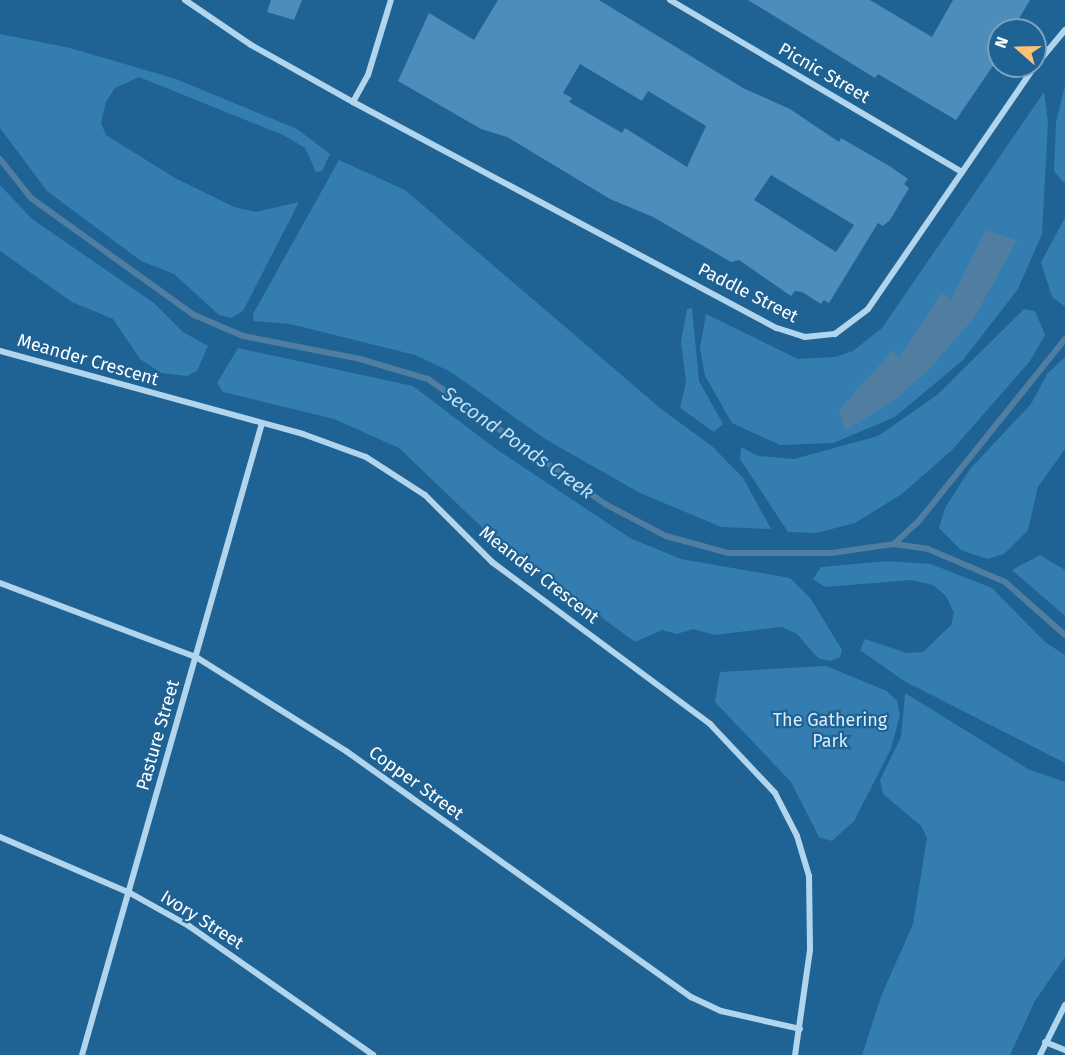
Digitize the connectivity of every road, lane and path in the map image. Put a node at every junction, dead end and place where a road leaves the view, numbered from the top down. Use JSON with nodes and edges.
{"nodes":[{"id":1,"x":185,"y":0,"type":"edge"},
{"id":2,"x":391,"y":0,"type":"edge"},
{"id":3,"x":670,"y":0,"type":"edge"},
{"id":4,"x":1065,"y":30,"type":"edge"},
{"id":5,"x":1047,"y":52,"type":"edge"},
{"id":6,"x":1027,"y":78,"type":"edge"},
{"id":7,"x":353,"y":102,"type":"junction"},
{"id":8,"x":962,"y":172,"type":"junction"},
{"id":9,"x":0,"y":351,"type":"edge"},
{"id":10,"x":262,"y":423,"type":"junction"},
{"id":11,"x":0,"y":583,"type":"edge"},
{"id":12,"x":196,"y":657,"type":"junction"},
{"id":13,"x":0,"y":837,"type":"edge"},
{"id":14,"x":130,"y":893,"type":"junction"},
{"id":15,"x":1065,"y":1005,"type":"edge"},
{"id":16,"x":800,"y":1029,"type":"junction"},
{"id":17,"x":1046,"y":1042,"type":"junction"},
{"id":18,"x":1065,"y":1050,"type":"edge"},
{"id":19,"x":82,"y":1055,"type":"edge"},
{"id":20,"x":373,"y":1055,"type":"edge"},
{"id":21,"x":795,"y":1055,"type":"edge"},
{"id":22,"x":1040,"y":1055,"type":"edge"}],
"edges":[{"from":1,"to":7,"type":"street","name":"Paddle Street"},
{"from":2,"to":7,"type":"street"},
{"from":3,"to":8,"type":"street","name":"Picnic Street"},
{"from":4,"to":5,"type":"street","name":"Paddle Street"},
{"from":6,"to":8,"type":"street","name":"Paddle Street"},
{"from":7,"to":8,"type":"street","name":"Paddle Street"},
{"from":9,"to":10,"type":"street","name":"Meander Crescent"},
{"from":10,"to":12,"type":"street","name":"Pasture Street"},
{"from":10,"to":16,"type":"street","name":"Meander Crescent"},
{"from":11,"to":12,"type":"street","name":"Copper Street"},
{"from":12,"to":14,"type":"street","name":"Pasture Street"},
{"from":12,"to":16,"type":"street","name":"Copper Street"},
{"from":13,"to":14,"type":"street","name":"Ivory Street"},
{"from":14,"to":19,"type":"street","name":"Pasture Street"},
{"from":14,"to":20,"type":"street","name":"Ivory Street"},
{"from":15,"to":17,"type":"street"},
{"from":16,"to":21,"type":"street","name":"Meander Crescent"},
{"from":17,"to":18,"type":"street"},
{"from":17,"to":22,"type":"street"}]}
